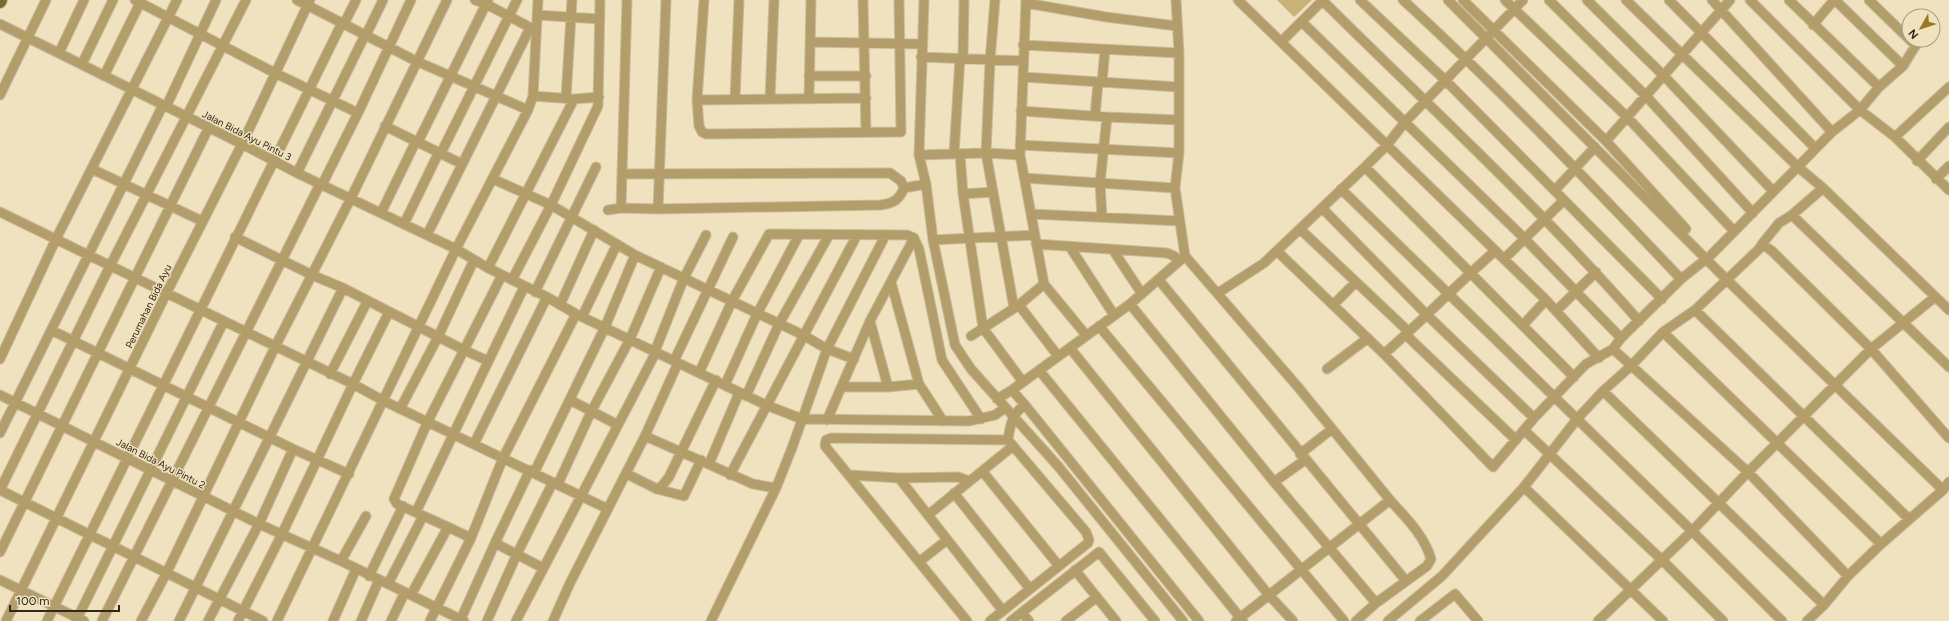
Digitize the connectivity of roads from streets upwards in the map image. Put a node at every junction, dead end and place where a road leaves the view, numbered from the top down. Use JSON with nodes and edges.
{"nodes":[{"id":1,"x":46,"y":0,"type":"edge"},
{"id":2,"x":84,"y":0,"type":"edge"},
{"id":3,"x":113,"y":0,"type":"edge"},
{"id":4,"x":177,"y":0,"type":"edge"},
{"id":5,"x":216,"y":0,"type":"edge"},
{"id":6,"x":246,"y":0,"type":"edge"},
{"id":7,"x":297,"y":0,"type":"edge"},
{"id":8,"x":356,"y":0,"type":"edge"},
{"id":9,"x":383,"y":0,"type":"edge"},
{"id":10,"x":411,"y":0,"type":"edge"},
{"id":11,"x":446,"y":0,"type":"edge"},
{"id":12,"x":475,"y":0,"type":"edge"},
{"id":13,"x":517,"y":0,"type":"edge"},
{"id":14,"x":538,"y":0,"type":"edge"},
{"id":15,"x":572,"y":0,"type":"edge"},
{"id":16,"x":600,"y":0,"type":"edge"},
{"id":17,"x":627,"y":0,"type":"edge"},
{"id":18,"x":666,"y":0,"type":"edge"},
{"id":19,"x":704,"y":0,"type":"edge"},
{"id":20,"x":739,"y":0,"type":"edge"},
{"id":21,"x":774,"y":0,"type":"edge"},
{"id":22,"x":811,"y":0,"type":"edge"},
{"id":23,"x":863,"y":0,"type":"edge"},
{"id":24,"x":899,"y":0,"type":"edge"},
{"id":25,"x":924,"y":0,"type":"edge"},
{"id":26,"x":964,"y":0,"type":"edge"},
{"id":27,"x":995,"y":0,"type":"edge"},
{"id":28,"x":1176,"y":0,"type":"edge"},
{"id":29,"x":1238,"y":0,"type":"edge"},
{"id":30,"x":1323,"y":0,"type":"edge"},
{"id":31,"x":1360,"y":0,"type":"edge"},
{"id":32,"x":1403,"y":0,"type":"edge"},
{"id":33,"x":1448,"y":0,"type":"edge"},
{"id":34,"x":1463,"y":0,"type":"edge"},
{"id":35,"x":1505,"y":0,"type":"edge"},
{"id":36,"x":1523,"y":0,"type":"edge"},
{"id":37,"x":1549,"y":0,"type":"edge"},
{"id":38,"x":1586,"y":0,"type":"edge"},
{"id":39,"x":1626,"y":0,"type":"edge"},
{"id":40,"x":1669,"y":0,"type":"edge"},
{"id":41,"x":1712,"y":0,"type":"edge"},
{"id":42,"x":1730,"y":0,"type":"edge"},
{"id":43,"x":1750,"y":0,"type":"edge"},
{"id":44,"x":1789,"y":0,"type":"edge"},
{"id":45,"x":1835,"y":0,"type":"edge"},
{"id":46,"x":1869,"y":0,"type":"edge"},
{"id":47,"x":139,"y":1,"type":"edge"},
{"id":48,"x":487,"y":2,"type":"edge"},
{"id":49,"x":1026,"y":2,"type":"edge"},
{"id":50,"x":309,"y":3,"type":"edge"},
{"id":51,"x":1514,"y":9,"type":"junction"},
{"id":52,"x":1721,"y":10,"type":"junction"},
{"id":53,"x":537,"y":15,"type":"junction"},
{"id":54,"x":509,"y":16,"type":"junction"},
{"id":55,"x":169,"y":17,"type":"junction"},
{"id":56,"x":571,"y":18,"type":"junction"},
{"id":57,"x":600,"y":19,"type":"junction"},
{"id":58,"x":1303,"y":23,"type":"junction"},
{"id":59,"x":343,"y":24,"type":"junction"},
{"id":60,"x":2,"y":25,"type":"edge"},
{"id":61,"x":1813,"y":25,"type":"junction"},
{"id":62,"x":1177,"y":26,"type":"junction"},
{"id":63,"x":533,"y":29,"type":"junction"},
{"id":64,"x":1494,"y":30,"type":"junction"},
{"id":65,"x":1901,"y":30,"type":"edge"},
{"id":66,"x":1701,"y":31,"type":"junction"},
{"id":67,"x":200,"y":33,"type":"junction"},
{"id":68,"x":365,"y":35,"type":"junction"},
{"id":69,"x":28,"y":38,"type":"junction"},
{"id":70,"x":1487,"y":39,"type":"junction"},
{"id":71,"x":810,"y":42,"type":"junction"},
{"id":72,"x":900,"y":42,"type":"junction"},
{"id":73,"x":1281,"y":42,"type":"junction"},
{"id":74,"x":864,"y":43,"type":"junction"},
{"id":75,"x":922,"y":44,"type":"junction"},
{"id":76,"x":223,"y":45,"type":"junction"},
{"id":77,"x":1023,"y":45,"type":"junction"},
{"id":78,"x":388,"y":47,"type":"junction"},
{"id":79,"x":1914,"y":48,"type":"edge"},
{"id":80,"x":1105,"y":50,"type":"junction"},
{"id":81,"x":59,"y":53,"type":"junction"},
{"id":82,"x":1179,"y":53,"type":"junction"},
{"id":83,"x":1681,"y":54,"type":"junction"},
{"id":84,"x":921,"y":57,"type":"junction"},
{"id":85,"x":962,"y":58,"type":"junction"},
{"id":86,"x":1467,"y":59,"type":"junction"},
{"id":87,"x":416,"y":61,"type":"junction"},
{"id":88,"x":990,"y":61,"type":"junction"},
{"id":89,"x":1023,"y":61,"type":"junction"},
{"id":90,"x":82,"y":64,"type":"junction"},
{"id":91,"x":1903,"y":66,"type":"junction"},
{"id":92,"x":275,"y":73,"type":"junction"},
{"id":93,"x":1662,"y":75,"type":"junction"},
{"id":94,"x":104,"y":76,"type":"junction"},
{"id":95,"x":450,"y":76,"type":"junction"},
{"id":96,"x":810,"y":76,"type":"junction"},
{"id":97,"x":866,"y":76,"type":"junction"},
{"id":98,"x":1023,"y":77,"type":"junction"},
{"id":99,"x":1445,"y":80,"type":"junction"},
{"id":100,"x":1100,"y":82,"type":"junction"},
{"id":101,"x":472,"y":86,"type":"junction"},
{"id":102,"x":1178,"y":87,"type":"junction"},
{"id":103,"x":1879,"y":87,"type":"junction"},
{"id":104,"x":1949,"y":87,"type":"edge"},
{"id":105,"x":132,"y":90,"type":"junction"},
{"id":106,"x":310,"y":90,"type":"junction"},
{"id":107,"x":0,"y":95,"type":"edge"},
{"id":108,"x":1646,"y":95,"type":"junction"},
{"id":109,"x":497,"y":96,"type":"junction"},
{"id":110,"x":533,"y":96,"type":"junction"},
{"id":111,"x":599,"y":97,"type":"junction"},
{"id":112,"x":570,"y":98,"type":"junction"},
{"id":113,"x":866,"y":98,"type":"junction"},
{"id":114,"x":735,"y":99,"type":"junction"},
{"id":115,"x":770,"y":99,"type":"junction"},
{"id":116,"x":809,"y":99,"type":"junction"},
{"id":117,"x":698,"y":100,"type":"junction"},
{"id":118,"x":333,"y":101,"type":"junction"},
{"id":119,"x":1424,"y":101,"type":"junction"},
{"id":120,"x":164,"y":106,"type":"junction"},
{"id":121,"x":528,"y":110,"type":"junction"},
{"id":122,"x":1021,"y":110,"type":"junction"},
{"id":123,"x":1860,"y":110,"type":"junction"},
{"id":124,"x":358,"y":113,"type":"junction"},
{"id":125,"x":186,"y":116,"type":"junction"},
{"id":126,"x":1095,"y":116,"type":"junction"},
{"id":127,"x":1626,"y":116,"type":"junction"},
{"id":128,"x":1107,"y":117,"type":"junction"},
{"id":129,"x":1178,"y":120,"type":"junction"},
{"id":130,"x":1405,"y":122,"type":"junction"},
{"id":131,"x":385,"y":126,"type":"junction"},
{"id":132,"x":1949,"y":127,"type":"edge"},
{"id":133,"x":209,"y":128,"type":"junction"},
{"id":134,"x":866,"y":132,"type":"junction"},
{"id":135,"x":1832,"y":132,"type":"junction"},
{"id":136,"x":1895,"y":138,"type":"junction"},
{"id":137,"x":1606,"y":141,"type":"junction"},
{"id":138,"x":417,"y":142,"type":"junction"},
{"id":139,"x":242,"y":144,"type":"junction"},
{"id":140,"x":1020,"y":145,"type":"junction"},
{"id":141,"x":1387,"y":145,"type":"junction"},
{"id":142,"x":1595,"y":147,"type":"junction"},
{"id":143,"x":1815,"y":148,"type":"junction"},
{"id":144,"x":1103,"y":150,"type":"junction"},
{"id":145,"x":440,"y":153,"type":"junction"},
{"id":146,"x":986,"y":153,"type":"junction"},
{"id":147,"x":1179,"y":153,"type":"junction"},
{"id":148,"x":957,"y":154,"type":"junction"},
{"id":149,"x":919,"y":155,"type":"junction"},
{"id":150,"x":1020,"y":155,"type":"junction"},
{"id":151,"x":1917,"y":160,"type":"junction"},
{"id":152,"x":276,"y":161,"type":"junction"},
{"id":153,"x":462,"y":164,"type":"junction"},
{"id":154,"x":1949,"y":166,"type":"edge"},
{"id":155,"x":1365,"y":167,"type":"junction"},
{"id":156,"x":596,"y":168,"type":"dead end"},
{"id":157,"x":1576,"y":168,"type":"junction"},
{"id":158,"x":1798,"y":168,"type":"junction"},
{"id":159,"x":92,"y":169,"type":"junction"},
{"id":160,"x":297,"y":173,"type":"junction"},
{"id":161,"x":623,"y":174,"type":"junction"},
{"id":162,"x":660,"y":175,"type":"junction"},
{"id":163,"x":1024,"y":178,"type":"junction"},
{"id":164,"x":493,"y":179,"type":"junction"},
{"id":165,"x":1936,"y":179,"type":"junction"},
{"id":166,"x":1100,"y":183,"type":"junction"},
{"id":167,"x":124,"y":184,"type":"junction"},
{"id":168,"x":321,"y":184,"type":"junction"},
{"id":169,"x":926,"y":184,"type":"junction"},
{"id":170,"x":904,"y":188,"type":"junction"},
{"id":171,"x":1175,"y":188,"type":"junction"},
{"id":172,"x":1823,"y":188,"type":"junction"},
{"id":173,"x":1341,"y":189,"type":"junction"},
{"id":174,"x":1555,"y":190,"type":"junction"},
{"id":175,"x":1949,"y":190,"type":"edge"},
{"id":176,"x":1773,"y":191,"type":"junction"},
{"id":177,"x":993,"y":192,"type":"junction"},
{"id":178,"x":527,"y":194,"type":"junction"},
{"id":179,"x":963,"y":194,"type":"junction"},
{"id":180,"x":147,"y":195,"type":"junction"},
{"id":181,"x":351,"y":198,"type":"junction"},
{"id":182,"x":1564,"y":200,"type":"junction"},
{"id":183,"x":550,"y":205,"type":"junction"},
{"id":184,"x":169,"y":206,"type":"junction"},
{"id":185,"x":622,"y":208,"type":"junction"},
{"id":186,"x":1322,"y":208,"type":"junction"},
{"id":187,"x":658,"y":209,"type":"junction"},
{"id":188,"x":608,"y":210,"type":"dead end"},
{"id":189,"x":0,"y":212,"type":"edge"},
{"id":190,"x":381,"y":213,"type":"junction"},
{"id":191,"x":1031,"y":214,"type":"junction"},
{"id":192,"x":1753,"y":214,"type":"junction"},
{"id":193,"x":1792,"y":215,"type":"junction"},
{"id":194,"x":573,"y":217,"type":"junction"},
{"id":195,"x":1102,"y":217,"type":"junction"},
{"id":196,"x":1545,"y":219,"type":"junction"},
{"id":197,"x":202,"y":221,"type":"junction"},
{"id":198,"x":1180,"y":221,"type":"junction"},
{"id":199,"x":404,"y":224,"type":"junction"},
{"id":200,"x":1300,"y":229,"type":"junction"},
{"id":201,"x":594,"y":230,"type":"junction"},
{"id":202,"x":1733,"y":230,"type":"junction"},
{"id":203,"x":799,"y":234,"type":"junction"},
{"id":204,"x":1034,"y":234,"type":"junction"},
{"id":205,"x":427,"y":235,"type":"junction"},
{"id":206,"x":706,"y":235,"type":"dead end"},
{"id":207,"x":829,"y":235,"type":"junction"},
{"id":208,"x":858,"y":235,"type":"junction"},
{"id":209,"x":885,"y":236,"type":"junction"},
{"id":210,"x":1000,"y":236,"type":"junction"},
{"id":211,"x":235,"y":237,"type":"junction"},
{"id":212,"x":733,"y":237,"type":"dead end"},
{"id":213,"x":914,"y":238,"type":"junction"},
{"id":214,"x":970,"y":238,"type":"junction"},
{"id":215,"x":1524,"y":238,"type":"junction"},
{"id":216,"x":56,"y":239,"type":"junction"},
{"id":217,"x":933,"y":240,"type":"junction"},
{"id":218,"x":617,"y":244,"type":"junction"},
{"id":219,"x":1036,"y":244,"type":"junction"},
{"id":220,"x":1762,"y":244,"type":"junction"},
{"id":221,"x":1070,"y":247,"type":"junction"},
{"id":222,"x":456,"y":249,"type":"junction"},
{"id":223,"x":1113,"y":250,"type":"junction"},
{"id":224,"x":1495,"y":251,"type":"junction"},
{"id":225,"x":1274,"y":253,"type":"junction"},
{"id":226,"x":87,"y":255,"type":"junction"},
{"id":227,"x":635,"y":255,"type":"junction"},
{"id":228,"x":1708,"y":256,"type":"junction"},
{"id":229,"x":1182,"y":259,"type":"junction"},
{"id":230,"x":1504,"y":259,"type":"junction"},
{"id":231,"x":282,"y":260,"type":"junction"},
{"id":232,"x":474,"y":260,"type":"junction"},
{"id":233,"x":110,"y":266,"type":"junction"},
{"id":234,"x":661,"y":267,"type":"junction"},
{"id":235,"x":488,"y":268,"type":"junction"},
{"id":236,"x":1470,"y":272,"type":"junction"},
{"id":237,"x":1596,"y":272,"type":"junction"},
{"id":238,"x":312,"y":275,"type":"junction"},
{"id":239,"x":502,"y":275,"type":"junction"},
{"id":240,"x":134,"y":278,"type":"junction"},
{"id":241,"x":684,"y":278,"type":"junction"},
{"id":242,"x":1681,"y":279,"type":"junction"},
{"id":243,"x":512,"y":280,"type":"junction"},
{"id":244,"x":1159,"y":280,"type":"junction"},
{"id":245,"x":1727,"y":280,"type":"junction"},
{"id":246,"x":891,"y":282,"type":"junction"},
{"id":247,"x":1356,"y":282,"type":"junction"},
{"id":248,"x":1044,"y":284,"type":"junction"},
{"id":249,"x":524,"y":287,"type":"junction"},
{"id":250,"x":343,"y":288,"type":"junction"},
{"id":251,"x":708,"y":289,"type":"junction"},
{"id":252,"x":1576,"y":290,"type":"junction"},
{"id":253,"x":535,"y":292,"type":"junction"},
{"id":254,"x":1218,"y":293,"type":"junction"},
{"id":255,"x":1448,"y":293,"type":"junction"},
{"id":256,"x":166,"y":294,"type":"junction"},
{"id":257,"x":1142,"y":294,"type":"junction"},
{"id":258,"x":547,"y":297,"type":"junction"},
{"id":259,"x":1935,"y":297,"type":"junction"},
{"id":260,"x":1662,"y":299,"type":"junction"},
{"id":261,"x":1546,"y":300,"type":"junction"},
{"id":262,"x":732,"y":301,"type":"junction"},
{"id":263,"x":367,"y":302,"type":"junction"},
{"id":264,"x":1130,"y":304,"type":"junction"},
{"id":265,"x":560,"y":305,"type":"junction"},
{"id":266,"x":1333,"y":305,"type":"junction"},
{"id":267,"x":1016,"y":307,"type":"junction"},
{"id":268,"x":201,"y":310,"type":"junction"},
{"id":269,"x":1556,"y":310,"type":"junction"},
{"id":270,"x":1695,"y":310,"type":"junction"},
{"id":271,"x":1949,"y":310,"type":"edge"},
{"id":272,"x":389,"y":312,"type":"junction"},
{"id":273,"x":757,"y":314,"type":"junction"},
{"id":274,"x":579,"y":315,"type":"junction"},
{"id":275,"x":1114,"y":315,"type":"junction"},
{"id":276,"x":1427,"y":315,"type":"junction"},
{"id":277,"x":870,"y":321,"type":"junction"},
{"id":278,"x":1639,"y":321,"type":"junction"},
{"id":279,"x":224,"y":322,"type":"junction"},
{"id":280,"x":1903,"y":322,"type":"junction"},
{"id":281,"x":779,"y":324,"type":"junction"},
{"id":282,"x":1523,"y":325,"type":"junction"},
{"id":283,"x":1099,"y":326,"type":"junction"},
{"id":284,"x":420,"y":327,"type":"junction"},
{"id":285,"x":605,"y":327,"type":"junction"},
{"id":286,"x":983,"y":328,"type":"junction"},
{"id":287,"x":51,"y":330,"type":"junction"},
{"id":288,"x":1663,"y":332,"type":"junction"},
{"id":289,"x":247,"y":333,"type":"junction"},
{"id":290,"x":1407,"y":334,"type":"junction"},
{"id":291,"x":803,"y":335,"type":"junction"},
{"id":292,"x":1086,"y":335,"type":"junction"},
{"id":293,"x":438,"y":337,"type":"junction"},
{"id":294,"x":1368,"y":338,"type":"junction"},
{"id":295,"x":1621,"y":338,"type":"junction"},
{"id":296,"x":630,"y":339,"type":"junction"},
{"id":297,"x":74,"y":341,"type":"junction"},
{"id":298,"x":956,"y":345,"type":"junction"},
{"id":299,"x":275,"y":347,"type":"junction"},
{"id":300,"x":1070,"y":348,"type":"junction"},
{"id":301,"x":827,"y":349,"type":"junction"},
{"id":302,"x":1613,"y":349,"type":"junction"},
{"id":303,"x":1871,"y":349,"type":"junction"},
{"id":304,"x":464,"y":350,"type":"junction"},
{"id":305,"x":656,"y":351,"type":"junction"},
{"id":306,"x":97,"y":352,"type":"junction"},
{"id":307,"x":1384,"y":354,"type":"junction"},
{"id":308,"x":1058,"y":356,"type":"junction"},
{"id":309,"x":1599,"y":358,"type":"junction"},
{"id":310,"x":0,"y":359,"type":"edge"},
{"id":311,"x":854,"y":359,"type":"junction"},
{"id":312,"x":488,"y":361,"type":"junction"},
{"id":313,"x":306,"y":362,"type":"junction"},
{"id":314,"x":676,"y":362,"type":"junction"},
{"id":315,"x":1631,"y":366,"type":"junction"},
{"id":316,"x":130,"y":367,"type":"junction"},
{"id":317,"x":1949,"y":367,"type":"edge"},
{"id":318,"x":1327,"y":369,"type":"dead end"},
{"id":319,"x":1039,"y":370,"type":"junction"},
{"id":320,"x":698,"y":373,"type":"junction"},
{"id":321,"x":330,"y":374,"type":"junction"},
{"id":322,"x":1574,"y":377,"type":"junction"},
{"id":323,"x":716,"y":380,"type":"junction"},
{"id":324,"x":1023,"y":382,"type":"junction"},
{"id":325,"x":163,"y":384,"type":"junction"},
{"id":326,"x":353,"y":384,"type":"junction"},
{"id":327,"x":919,"y":384,"type":"junction"},
{"id":328,"x":1836,"y":384,"type":"junction"},
{"id":329,"x":725,"y":385,"type":"junction"},
{"id":330,"x":842,"y":387,"type":"junction"},
{"id":331,"x":888,"y":387,"type":"junction"},
{"id":332,"x":1012,"y":390,"type":"junction"},
{"id":333,"x":1603,"y":391,"type":"junction"},
{"id":334,"x":743,"y":394,"type":"junction"},
{"id":335,"x":0,"y":395,"type":"edge"},
{"id":336,"x":187,"y":396,"type":"junction"},
{"id":337,"x":1554,"y":397,"type":"junction"},
{"id":338,"x":997,"y":399,"type":"junction"},
{"id":339,"x":570,"y":400,"type":"junction"},
{"id":340,"x":384,"y":401,"type":"junction"},
{"id":341,"x":15,"y":402,"type":"junction"},
{"id":342,"x":766,"y":405,"type":"junction"},
{"id":343,"x":1025,"y":405,"type":"junction"},
{"id":344,"x":210,"y":408,"type":"junction"},
{"id":345,"x":1005,"y":408,"type":"junction"},
{"id":346,"x":400,"y":409,"type":"junction"},
{"id":347,"x":591,"y":412,"type":"junction"},
{"id":348,"x":39,"y":414,"type":"junction"},
{"id":349,"x":1804,"y":416,"type":"junction"},
{"id":350,"x":1534,"y":418,"type":"junction"},
{"id":351,"x":802,"y":419,"type":"junction"},
{"id":352,"x":981,"y":419,"type":"junction"},
{"id":353,"x":1577,"y":419,"type":"junction"},
{"id":354,"x":827,"y":420,"type":"junction"},
{"id":355,"x":895,"y":421,"type":"junction"},
{"id":356,"x":944,"y":421,"type":"junction"},
{"id":357,"x":239,"y":422,"type":"junction"},
{"id":358,"x":428,"y":422,"type":"junction"},
{"id":359,"x":1012,"y":422,"type":"junction"},
{"id":360,"x":61,"y":425,"type":"junction"},
{"id":361,"x":618,"y":425,"type":"junction"},
{"id":362,"x":1332,"y":429,"type":"junction"},
{"id":363,"x":1524,"y":430,"type":"junction"},
{"id":364,"x":0,"y":433,"type":"edge"},
{"id":365,"x":453,"y":433,"type":"junction"},
{"id":366,"x":645,"y":436,"type":"junction"},
{"id":367,"x":268,"y":437,"type":"junction"},
{"id":368,"x":895,"y":438,"type":"junction"},
{"id":369,"x":1949,"y":438,"type":"edge"},
{"id":370,"x":1516,"y":440,"type":"junction"},
{"id":371,"x":94,"y":442,"type":"junction"},
{"id":372,"x":1011,"y":443,"type":"junction"},
{"id":373,"x":1777,"y":443,"type":"junction"},
{"id":374,"x":474,"y":444,"type":"junction"},
{"id":375,"x":293,"y":449,"type":"junction"},
{"id":376,"x":682,"y":451,"type":"junction"},
{"id":377,"x":1549,"y":454,"type":"junction"},
{"id":378,"x":1303,"y":457,"type":"junction"},
{"id":379,"x":127,"y":458,"type":"junction"},
{"id":380,"x":503,"y":458,"type":"junction"},
{"id":381,"x":317,"y":460,"type":"junction"},
{"id":382,"x":705,"y":462,"type":"junction"},
{"id":383,"x":150,"y":470,"type":"junction"},
{"id":384,"x":532,"y":471,"type":"junction"},
{"id":385,"x":983,"y":472,"type":"junction"},
{"id":386,"x":1748,"y":472,"type":"junction"},
{"id":387,"x":349,"y":474,"type":"junction"},
{"id":388,"x":627,"y":474,"type":"junction"},
{"id":389,"x":730,"y":475,"type":"junction"},
{"id":390,"x":850,"y":475,"type":"junction"},
{"id":391,"x":899,"y":478,"type":"junction"},
{"id":392,"x":173,"y":481,"type":"junction"},
{"id":393,"x":969,"y":481,"type":"junction"},
{"id":394,"x":1274,"y":482,"type":"junction"},
{"id":395,"x":1949,"y":482,"type":"edge"},
{"id":396,"x":556,"y":483,"type":"junction"},
{"id":397,"x":1524,"y":487,"type":"junction"},
{"id":398,"x":776,"y":488,"type":"junction"},
{"id":399,"x":657,"y":489,"type":"junction"},
{"id":400,"x":0,"y":490,"type":"edge"},
{"id":401,"x":1942,"y":490,"type":"junction"},
{"id":402,"x":954,"y":493,"type":"junction"},
{"id":403,"x":203,"y":496,"type":"junction"},
{"id":404,"x":580,"y":496,"type":"junction"},
{"id":405,"x":1390,"y":500,"type":"junction"},
{"id":406,"x":26,"y":502,"type":"junction"},
{"id":407,"x":1718,"y":502,"type":"junction"},
{"id":408,"x":403,"y":506,"type":"junction"},
{"id":409,"x":608,"y":508,"type":"junction"},
{"id":410,"x":234,"y":512,"type":"junction"},
{"id":411,"x":419,"y":514,"type":"junction"},
{"id":412,"x":928,"y":514,"type":"junction"},
{"id":413,"x":366,"y":516,"type":"dead end"},
{"id":414,"x":57,"y":518,"type":"junction"},
{"id":415,"x":1909,"y":519,"type":"junction"},
{"id":416,"x":258,"y":524,"type":"junction"},
{"id":417,"x":1360,"y":524,"type":"junction"},
{"id":418,"x":448,"y":527,"type":"junction"},
{"id":419,"x":1692,"y":531,"type":"junction"},
{"id":420,"x":90,"y":534,"type":"junction"},
{"id":421,"x":282,"y":534,"type":"junction"},
{"id":422,"x":471,"y":538,"type":"junction"},
{"id":423,"x":947,"y":540,"type":"junction"},
{"id":424,"x":495,"y":543,"type":"junction"},
{"id":425,"x":1881,"y":544,"type":"junction"},
{"id":426,"x":114,"y":546,"type":"junction"},
{"id":427,"x":1328,"y":547,"type":"junction"},
{"id":428,"x":313,"y":548,"type":"junction"},
{"id":429,"x":0,"y":552,"type":"edge"},
{"id":430,"x":518,"y":554,"type":"junction"},
{"id":431,"x":136,"y":556,"type":"junction"},
{"id":432,"x":1662,"y":560,"type":"junction"},
{"id":433,"x":341,"y":561,"type":"junction"},
{"id":434,"x":920,"y":561,"type":"junction"},
{"id":435,"x":1059,"y":566,"type":"junction"},
{"id":436,"x":543,"y":568,"type":"junction"},
{"id":437,"x":356,"y":569,"type":"junction"},
{"id":438,"x":1300,"y":569,"type":"junction"},
{"id":439,"x":1075,"y":570,"type":"junction"},
{"id":440,"x":167,"y":572,"type":"junction"},
{"id":441,"x":369,"y":576,"type":"junction"},
{"id":442,"x":1848,"y":576,"type":"junction"},
{"id":443,"x":0,"y":580,"type":"edge"},
{"id":444,"x":379,"y":580,"type":"junction"},
{"id":445,"x":1406,"y":581,"type":"junction"},
{"id":446,"x":388,"y":584,"type":"junction"},
{"id":447,"x":196,"y":586,"type":"junction"},
{"id":448,"x":1030,"y":589,"type":"junction"},
{"id":449,"x":21,"y":590,"type":"junction"},
{"id":450,"x":1632,"y":591,"type":"junction"},
{"id":451,"x":408,"y":593,"type":"junction"},
{"id":452,"x":1268,"y":594,"type":"junction"},
{"id":453,"x":1097,"y":597,"type":"junction"},
{"id":454,"x":220,"y":599,"type":"junction"},
{"id":455,"x":1376,"y":603,"type":"junction"},
{"id":456,"x":1824,"y":605,"type":"junction"},
{"id":457,"x":54,"y":606,"type":"junction"},
{"id":458,"x":437,"y":608,"type":"junction"},
{"id":459,"x":243,"y":610,"type":"junction"},
{"id":460,"x":1003,"y":612,"type":"junction"},
{"id":461,"x":1022,"y":613,"type":"junction"},
{"id":462,"x":79,"y":620,"type":"edge"},
{"id":463,"x":462,"y":620,"type":"edge"},
{"id":464,"x":1180,"y":620,"type":"edge"},
{"id":465,"x":1239,"y":620,"type":"edge"},
{"id":466,"x":6,"y":621,"type":"edge"},
{"id":467,"x":47,"y":621,"type":"edge"},
{"id":468,"x":102,"y":621,"type":"edge"},
{"id":469,"x":141,"y":621,"type":"edge"},
{"id":470,"x":179,"y":621,"type":"edge"},
{"id":471,"x":208,"y":621,"type":"edge"},
{"id":472,"x":238,"y":621,"type":"edge"},
{"id":473,"x":263,"y":621,"type":"edge"},
{"id":474,"x":277,"y":621,"type":"edge"},
{"id":475,"x":332,"y":621,"type":"edge"},
{"id":476,"x":361,"y":621,"type":"edge"},
{"id":477,"x":391,"y":621,"type":"edge"},
{"id":478,"x":430,"y":621,"type":"edge"},
{"id":479,"x":487,"y":621,"type":"edge"},
{"id":480,"x":516,"y":621,"type":"edge"},
{"id":481,"x":553,"y":621,"type":"edge"},
{"id":482,"x":711,"y":621,"type":"edge"},
{"id":483,"x":967,"y":621,"type":"edge"},
{"id":484,"x":990,"y":621,"type":"edge"},
{"id":485,"x":1011,"y":621,"type":"edge"},
{"id":486,"x":1029,"y":621,"type":"edge"},
{"id":487,"x":1066,"y":621,"type":"edge"},
{"id":488,"x":1116,"y":621,"type":"edge"},
{"id":489,"x":1155,"y":621,"type":"edge"},
{"id":490,"x":1199,"y":621,"type":"edge"},
{"id":491,"x":1293,"y":621,"type":"edge"},
{"id":492,"x":1344,"y":621,"type":"edge"},
{"id":493,"x":1356,"y":621,"type":"edge"},
{"id":494,"x":1388,"y":621,"type":"edge"},
{"id":495,"x":1420,"y":621,"type":"edge"},
{"id":496,"x":1478,"y":621,"type":"edge"},
{"id":497,"x":1598,"y":621,"type":"edge"},
{"id":498,"x":1663,"y":621,"type":"edge"},
{"id":499,"x":1723,"y":621,"type":"edge"},
{"id":500,"x":1782,"y":621,"type":"edge"},
{"id":501,"x":1807,"y":621,"type":"edge"}],
"edges":[{"from":1,"to":69,"type":"street"},
{"from":2,"to":81,"type":"street"},
{"from":3,"to":90,"type":"street"},
{"from":4,"to":55,"type":"street"},
{"from":5,"to":67,"type":"street"},
{"from":6,"to":76,"type":"street"},
{"from":7,"to":50,"type":"street"},
{"from":8,"to":59,"type":"street"},
{"from":9,"to":68,"type":"street"},
{"from":10,"to":78,"type":"street"},
{"from":11,"to":87,"type":"street"},
{"from":12,"to":48,"type":"street"},
{"from":13,"to":54,"type":"street"},
{"from":14,"to":53,"type":"street"},
{"from":15,"to":56,"type":"street"},
{"from":16,"to":57,"type":"street"},
{"from":17,"to":161,"type":"street"},
{"from":18,"to":162,"type":"street"},
{"from":19,"to":117,"type":"street"},
{"from":20,"to":114,"type":"street"},
{"from":21,"to":115,"type":"street"},
{"from":22,"to":71,"type":"street"},
{"from":23,"to":74,"type":"street"},
{"from":24,"to":72,"type":"street"},
{"from":25,"to":75,"type":"street"},
{"from":26,"to":85,"type":"street"},
{"from":27,"to":88,"type":"street"},
{"from":28,"to":62,"type":"street"},
{"from":29,"to":73,"type":"street"},
{"from":30,"to":58,"type":"street"},
{"from":30,"to":119,"type":"street"},
{"from":31,"to":99,"type":"street"},
{"from":32,"to":86,"type":"street"},
{"from":33,"to":70,"type":"street"},
{"from":34,"to":64,"type":"street"},
{"from":35,"to":51,"type":"street"},
{"from":36,"to":51,"type":"street"},
{"from":37,"to":108,"type":"street"},
{"from":38,"to":93,"type":"street"},
{"from":39,"to":83,"type":"street"},
{"from":40,"to":66,"type":"street"},
{"from":41,"to":52,"type":"street"},
{"from":42,"to":52,"type":"street"},
{"from":43,"to":123,"type":"street"},
{"from":44,"to":61,"type":"street"},
{"from":45,"to":61,"type":"street"},
{"from":45,"to":91,"type":"street"},
{"from":46,"to":65,"type":"street"},
{"from":47,"to":55,"type":"street"},
{"from":47,"to":94,"type":"street"},
{"from":48,"to":54,"type":"street"},
{"from":48,"to":95,"type":"street"},
{"from":49,"to":62,"type":"street"},
{"from":49,"to":77,"type":"street"},
{"from":50,"to":59,"type":"street"},
{"from":50,"to":92,"type":"street","name":"Perumahan Bida Ayu"},
{"from":51,"to":64,"type":"street"},
{"from":51,"to":127,"type":"street"},
{"from":52,"to":66,"type":"street"},
{"from":52,"to":135,"type":"street"},
{"from":53,"to":56,"type":"street"},
{"from":53,"to":63,"type":"street"},
{"from":54,"to":63,"type":"street"},
{"from":54,"to":101,"type":"street"},
{"from":55,"to":67,"type":"street"},
{"from":55,"to":105,"type":"street"},
{"from":56,"to":57,"type":"street"},
{"from":56,"to":112,"type":"street"},
{"from":57,"to":111,"type":"street"},
{"from":58,"to":73,"type":"street"},
{"from":58,"to":130,"type":"street"},
{"from":59,"to":68,"type":"street"},
{"from":59,"to":106,"type":"street"},
{"from":60,"to":69,"type":"street","name":"Jalan Bida Ayu Pintu 3"},
{"from":61,"to":103,"type":"street"},
{"from":62,"to":82,"type":"street"},
{"from":63,"to":109,"type":"street"},
{"from":63,"to":110,"type":"street"},
{"from":64,"to":70,"type":"street"},
{"from":64,"to":137,"type":"street"},
{"from":66,"to":83,"type":"street"},
{"from":66,"to":143,"type":"street"},
{"from":67,"to":76,"type":"street"},
{"from":67,"to":120,"type":"street"},
{"from":68,"to":78,"type":"street"},
{"from":68,"to":118,"type":"street"},
{"from":69,"to":81,"type":"street","name":"Jalan Bida Ayu Pintu 3"},
{"from":69,"to":107,"type":"street"},
{"from":70,"to":86,"type":"street"},
{"from":70,"to":142,"type":"street"},
{"from":71,"to":74,"type":"street"},
{"from":71,"to":96,"type":"street"},
{"from":72,"to":74,"type":"street"},
{"from":72,"to":75,"type":"street"},
{"from":72,"to":134,"type":"street"},
{"from":73,"to":141,"type":"street"},
{"from":74,"to":97,"type":"street"},
{"from":75,"to":84,"type":"street"},
{"from":76,"to":92,"type":"street"},
{"from":76,"to":125,"type":"street"},
{"from":77,"to":80,"type":"street"},
{"from":77,"to":89,"type":"street"},
{"from":78,"to":87,"type":"street"},
{"from":78,"to":124,"type":"street"},
{"from":79,"to":91,"type":"street"},
{"from":80,"to":82,"type":"street"},
{"from":80,"to":100,"type":"street"},
{"from":81,"to":90,"type":"street","name":"Jalan Bida Ayu Pintu 3"},
{"from":82,"to":102,"type":"street"},
{"from":83,"to":93,"type":"street"},
{"from":83,"to":158,"type":"street"},
{"from":84,"to":85,"type":"street"},
{"from":84,"to":149,"type":"street"},
{"from":85,"to":88,"type":"street"},
{"from":85,"to":148,"type":"street"},
{"from":86,"to":99,"type":"street"},
{"from":86,"to":157,"type":"street"},
{"from":87,"to":95,"type":"street"},
{"from":87,"to":131,"type":"street"},
{"from":88,"to":89,"type":"street"},
{"from":88,"to":146,"type":"street"},
{"from":89,"to":98,"type":"street"},
{"from":90,"to":94,"type":"street","name":"Jalan Bida Ayu Pintu 3"},
{"from":91,"to":103,"type":"street"},
{"from":92,"to":106,"type":"street"},
{"from":92,"to":139,"type":"street","name":"Perumahan Bida Ayu"},
{"from":93,"to":108,"type":"street"},
{"from":93,"to":176,"type":"street"},
{"from":94,"to":105,"type":"street","name":"Jalan Bida Ayu Pintu 3"},
{"from":95,"to":101,"type":"street"},
{"from":95,"to":138,"type":"street"},
{"from":96,"to":97,"type":"street"},
{"from":96,"to":116,"type":"street"},
{"from":97,"to":113,"type":"street"},
{"from":98,"to":100,"type":"street"},
{"from":98,"to":122,"type":"street"},
{"from":99,"to":119,"type":"street"},
{"from":99,"to":174,"type":"street"},
{"from":100,"to":102,"type":"street"},
{"from":100,"to":126,"type":"street"},
{"from":101,"to":109,"type":"street"},
{"from":101,"to":145,"type":"street"},
{"from":102,"to":129,"type":"street"},
{"from":103,"to":123,"type":"street"},
{"from":104,"to":136,"type":"street"},
{"from":105,"to":120,"type":"street","name":"Jalan Bida Ayu Pintu 3"},
{"from":105,"to":159,"type":"street"},
{"from":106,"to":118,"type":"street"},
{"from":106,"to":152,"type":"street"},
{"from":108,"to":127,"type":"street"},
{"from":108,"to":192,"type":"street"},
{"from":109,"to":121,"type":"street"},
{"from":109,"to":153,"type":"street"},
{"from":110,"to":112,"type":"street"},
{"from":110,"to":121,"type":"street"},
{"from":111,"to":112,"type":"street"},
{"from":111,"to":183,"type":"street"},
{"from":112,"to":178,"type":"street"},
{"from":113,"to":116,"type":"street"},
{"from":113,"to":134,"type":"street"},
{"from":114,"to":115,"type":"street"},
{"from":114,"to":117,"type":"street"},
{"from":115,"to":116,"type":"street"},
{"from":117,"to":134,"type":"street"},
{"from":118,"to":124,"type":"street"},
{"from":118,"to":160,"type":"street"},
{"from":119,"to":130,"type":"street"},
{"from":119,"to":196,"type":"street"},
{"from":120,"to":125,"type":"street","name":"Jalan Bida Ayu Pintu 3"},
{"from":120,"to":167,"type":"street"},
{"from":121,"to":164,"type":"street"},
{"from":122,"to":126,"type":"street"},
{"from":122,"to":140,"type":"street"},
{"from":123,"to":135,"type":"street"},
{"from":123,"to":136,"type":"street"},
{"from":124,"to":168,"type":"street"},
{"from":125,"to":133,"type":"street","name":"Jalan Bida Ayu Pintu 3"},
{"from":125,"to":180,"type":"street"},
{"from":126,"to":128,"type":"street"},
{"from":127,"to":137,"type":"street"},
{"from":127,"to":202,"type":"street"},
{"from":128,"to":129,"type":"street"},
{"from":128,"to":144,"type":"street"},
{"from":129,"to":147,"type":"street"},
{"from":130,"to":141,"type":"street"},
{"from":130,"to":215,"type":"street"},
{"from":131,"to":138,"type":"street"},
{"from":131,"to":181,"type":"street"},
{"from":132,"to":151,"type":"street"},
{"from":133,"to":139,"type":"street","name":"Jalan Bida Ayu Pintu 3"},
{"from":133,"to":184,"type":"street"},
{"from":135,"to":143,"type":"street"},
{"from":136,"to":151,"type":"street"},
{"from":137,"to":228,"type":"street"},
{"from":138,"to":145,"type":"street"},
{"from":138,"to":190,"type":"street"},
{"from":139,"to":152,"type":"street","name":"Jalan Bida Ayu Pintu 3"},
{"from":139,"to":197,"type":"street","name":"Perumahan Bida Ayu"},
{"from":140,"to":144,"type":"street"},
{"from":140,"to":150,"type":"street"},
{"from":141,"to":155,"type":"street"},
{"from":141,"to":224,"type":"street"},
{"from":142,"to":157,"type":"street"},
{"from":142,"to":228,"type":"street"},
{"from":143,"to":158,"type":"street"},
{"from":144,"to":147,"type":"street"},
{"from":144,"to":166,"type":"street"},
{"from":145,"to":153,"type":"street"},
{"from":145,"to":199,"type":"street"},
{"from":146,"to":148,"type":"street"},
{"from":146,"to":150,"type":"street"},
{"from":146,"to":177,"type":"street"},
{"from":147,"to":171,"type":"street"},
{"from":148,"to":149,"type":"street"},
{"from":148,"to":179,"type":"street"},
{"from":149,"to":169,"type":"street"},
{"from":150,"to":163,"type":"street"},
{"from":151,"to":165,"type":"street"},
{"from":152,"to":160,"type":"street","name":"Jalan Bida Ayu Pintu 3"},
{"from":152,"to":211,"type":"street"},
{"from":153,"to":205,"type":"street"},
{"from":154,"to":165,"type":"street"},
{"from":155,"to":173,"type":"street"},
{"from":155,"to":236,"type":"street"},
{"from":156,"to":194,"type":"street"},
{"from":157,"to":174,"type":"street"},
{"from":157,"to":242,"type":"street"},
{"from":158,"to":172,"type":"street"},
{"from":158,"to":176,"type":"street"},
{"from":159,"to":167,"type":"street"},
{"from":159,"to":216,"type":"street"},
{"from":160,"to":168,"type":"street","name":"Jalan Bida Ayu Pintu 3"},
{"from":161,"to":162,"type":"street"},
{"from":161,"to":185,"type":"street"},
{"from":162,"to":170,"type":"street"},
{"from":162,"to":187,"type":"street"},
{"from":163,"to":166,"type":"street"},
{"from":163,"to":191,"type":"street"},
{"from":164,"to":178,"type":"street"},
{"from":164,"to":222,"type":"street"},
{"from":165,"to":175,"type":"street"},
{"from":166,"to":171,"type":"street"},
{"from":166,"to":195,"type":"street"},
{"from":167,"to":180,"type":"street"},
{"from":167,"to":226,"type":"street"},
{"from":168,"to":181,"type":"street","name":"Jalan Bida Ayu Pintu 3"},
{"from":168,"to":231,"type":"street"},
{"from":169,"to":170,"type":"street"},
{"from":169,"to":217,"type":"street"},
{"from":170,"to":187,"type":"street"},
{"from":171,"to":198,"type":"street"},
{"from":172,"to":193,"type":"street"},
{"from":172,"to":259,"type":"street"},
{"from":173,"to":186,"type":"street"},
{"from":173,"to":255,"type":"street"},
{"from":174,"to":182,"type":"street"},
{"from":176,"to":192,"type":"street"},
{"from":177,"to":179,"type":"street"},
{"from":177,"to":210,"type":"street"},
{"from":178,"to":183,"type":"street"},
{"from":178,"to":235,"type":"street"},
{"from":179,"to":214,"type":"street"},
{"from":180,"to":184,"type":"street"},
{"from":180,"to":233,"type":"street"},
{"from":181,"to":190,"type":"street","name":"Jalan Bida Ayu Pintu 3"},
{"from":181,"to":238,"type":"street"},
{"from":182,"to":196,"type":"street"},
{"from":182,"to":260,"type":"street"},
{"from":183,"to":194,"type":"street"},
{"from":183,"to":243,"type":"street"},
{"from":184,"to":197,"type":"street"},
{"from":184,"to":240,"type":"street"},
{"from":185,"to":187,"type":"street"},
{"from":185,"to":188,"type":"street"},
{"from":186,"to":200,"type":"street"},
{"from":186,"to":276,"type":"street"},
{"from":189,"to":216,"type":"street"},
{"from":190,"to":199,"type":"street","name":"Jalan Bida Ayu Pintu 3"},
{"from":191,"to":195,"type":"street"},
{"from":191,"to":204,"type":"street"},
{"from":192,"to":202,"type":"street"},
{"from":193,"to":220,"type":"street"},
{"from":193,"to":280,"type":"street"},
{"from":194,"to":201,"type":"street"},
{"from":194,"to":253,"type":"street"},
{"from":195,"to":198,"type":"street"},
{"from":196,"to":215,"type":"street"},
{"from":196,"to":237,"type":"street"},
{"from":197,"to":256,"type":"street","name":"Perumahan Bida Ayu"},
{"from":198,"to":229,"type":"street"},
{"from":199,"to":205,"type":"street","name":"Jalan Bida Ayu Pintu 3"},
{"from":200,"to":225,"type":"street"},
{"from":200,"to":247,"type":"street"},
{"from":201,"to":218,"type":"street"},
{"from":201,"to":265,"type":"street"},
{"from":202,"to":228,"type":"street"},
{"from":203,"to":207,"type":"street"},
{"from":203,"to":262,"type":"street"},
{"from":203,"to":273,"type":"street"},
{"from":204,"to":210,"type":"street"},
{"from":204,"to":219,"type":"street"},
{"from":205,"to":222,"type":"street","name":"Jalan Bida Ayu Pintu 3"},
{"from":206,"to":241,"type":"street"},
{"from":207,"to":208,"type":"street"},
{"from":207,"to":281,"type":"street"},
{"from":208,"to":209,"type":"street"},
{"from":208,"to":291,"type":"street"},
{"from":209,"to":213,"type":"street"},
{"from":209,"to":301,"type":"street"},
{"from":210,"to":214,"type":"street"},
{"from":210,"to":267,"type":"street"},
{"from":211,"to":231,"type":"street"},
{"from":211,"to":268,"type":"street"},
{"from":212,"to":251,"type":"street"},
{"from":213,"to":246,"type":"street"},
{"from":213,"to":352,"type":"street"},
{"from":214,"to":217,"type":"street"},
{"from":214,"to":286,"type":"street"},
{"from":215,"to":230,"type":"street"},
{"from":215,"to":252,"type":"street"},
{"from":216,"to":226,"type":"street"},
{"from":216,"to":310,"type":"street"},
{"from":217,"to":298,"type":"street"},
{"from":218,"to":227,"type":"street"},
{"from":218,"to":274,"type":"street"},
{"from":219,"to":221,"type":"street"},
{"from":219,"to":248,"type":"street"},
{"from":220,"to":245,"type":"street"},
{"from":220,"to":303,"type":"street"},
{"from":221,"to":223,"type":"street"},
{"from":221,"to":275,"type":"street"},
{"from":222,"to":232,"type":"street","name":"Jalan Bida Ayu Pintu 3"},
{"from":222,"to":284,"type":"street"},
{"from":223,"to":229,"type":"street"},
{"from":223,"to":257,"type":"street"},
{"from":224,"to":230,"type":"street"},
{"from":224,"to":236,"type":"street"},
{"from":225,"to":254,"type":"street"},
{"from":225,"to":266,"type":"street"},
{"from":226,"to":233,"type":"street"},
{"from":226,"to":287,"type":"street"},
{"from":227,"to":234,"type":"street"},
{"from":227,"to":285,"type":"street"},
{"from":228,"to":242,"type":"street"},
{"from":228,"to":245,"type":"street"},
{"from":229,"to":244,"type":"street"},
{"from":229,"to":254,"type":"street"},
{"from":230,"to":261,"type":"street"},
{"from":231,"to":238,"type":"street"},
{"from":231,"to":289,"type":"street"},
{"from":232,"to":235,"type":"street","name":"Jalan Bida Ayu Pintu 3"},
{"from":232,"to":293,"type":"street"},
{"from":233,"to":240,"type":"street"},
{"from":233,"to":297,"type":"street"},
{"from":234,"to":241,"type":"street"},
{"from":234,"to":296,"type":"street"},
{"from":235,"to":239,"type":"street","name":"Jalan Bida Ayu Pintu 3"},
{"from":236,"to":255,"type":"street"},
{"from":236,"to":282,"type":"street"},
{"from":237,"to":252,"type":"street"},
{"from":237,"to":278,"type":"street"},
{"from":238,"to":250,"type":"street"},
{"from":238,"to":299,"type":"street"},
{"from":239,"to":243,"type":"street","name":"Jalan Bida Ayu Pintu 3"},
{"from":239,"to":304,"type":"street"},
{"from":240,"to":256,"type":"street"},
{"from":240,"to":306,"type":"street"},
{"from":241,"to":251,"type":"street"},
{"from":241,"to":305,"type":"street"},
{"from":242,"to":260,"type":"street"},
{"from":243,"to":249,"type":"street","name":"Jalan Bida Ayu Pintu 3"},
{"from":244,"to":257,"type":"street"},
{"from":244,"to":378,"type":"street"},
{"from":245,"to":270,"type":"street"},
{"from":245,"to":328,"type":"street"},
{"from":246,"to":277,"type":"street"},
{"from":246,"to":327,"type":"street"},
{"from":247,"to":266,"type":"street"},
{"from":247,"to":290,"type":"street"},
{"from":248,"to":267,"type":"street"},
{"from":248,"to":292,"type":"street"},
{"from":249,"to":253,"type":"street","name":"Jalan Bida Ayu Pintu 3"},
{"from":249,"to":312,"type":"street"},
{"from":250,"to":263,"type":"street"},
{"from":250,"to":313,"type":"street"},
{"from":251,"to":262,"type":"street"},
{"from":251,"to":314,"type":"street"},
{"from":252,"to":269,"type":"street"},
{"from":252,"to":295,"type":"street"},
{"from":253,"to":258,"type":"street","name":"Jalan Bida Ayu Pintu 3"},
{"from":254,"to":362,"type":"street"},
{"from":255,"to":276,"type":"street"},
{"from":255,"to":337,"type":"street"},
{"from":256,"to":268,"type":"street"},
{"from":256,"to":316,"type":"street","name":"Perumahan Bida Ayu"},
{"from":257,"to":264,"type":"street"},
{"from":258,"to":265,"type":"street","name":"Jalan Bida Ayu Pintu 3"},
{"from":258,"to":374,"type":"street"},
{"from":259,"to":271,"type":"street"},
{"from":259,"to":280,"type":"street"},
{"from":260,"to":278,"type":"street"},
{"from":261,"to":269,"type":"street"},
{"from":261,"to":282,"type":"street"},
{"from":262,"to":273,"type":"street"},
{"from":262,"to":320,"type":"street"},
{"from":263,"to":272,"type":"street"},
{"from":263,"to":321,"type":"street"},
{"from":264,"to":275,"type":"street"},
{"from":264,"to":394,"type":"street"},
{"from":265,"to":274,"type":"street","name":"Jalan Bida Ayu Pintu 3"},
{"from":266,"to":294,"type":"street"},
{"from":267,"to":286,"type":"street"},
{"from":267,"to":308,"type":"street"},
{"from":268,"to":279,"type":"street"},
{"from":268,"to":325,"type":"street"},
{"from":269,"to":309,"type":"street"},
{"from":270,"to":288,"type":"street"},
{"from":270,"to":349,"type":"street"},
{"from":272,"to":284,"type":"street"},
{"from":272,"to":326,"type":"street"},
{"from":273,"to":281,"type":"street"},
{"from":273,"to":329,"type":"street"},
{"from":274,"to":285,"type":"street","name":"Jalan Bida Ayu Pintu 3"},
{"from":274,"to":380,"type":"street"},
{"from":275,"to":283,"type":"street"},
{"from":276,"to":290,"type":"street"},
{"from":276,"to":350,"type":"street"},
{"from":277,"to":311,"type":"street"},
{"from":277,"to":331,"type":"street"},
{"from":278,"to":295,"type":"street"},
{"from":279,"to":289,"type":"street"},
{"from":279,"to":336,"type":"street"},
{"from":280,"to":303,"type":"street"},
{"from":280,"to":317,"type":"street"},
{"from":281,"to":291,"type":"street"},
{"from":281,"to":334,"type":"street"},
{"from":282,"to":322,"type":"street"},
{"from":283,"to":292,"type":"street"},
{"from":283,"to":438,"type":"street"},
{"from":284,"to":293,"type":"street"},
{"from":284,"to":340,"type":"street"},
{"from":285,"to":296,"type":"street","name":"Jalan Bida Ayu Pintu 3"},
{"from":285,"to":339,"type":"street"},
{"from":286,"to":298,"type":"street"},
{"from":286,"to":324,"type":"street"},
{"from":287,"to":297,"type":"street"},
{"from":287,"to":341,"type":"street"},
{"from":288,"to":315,"type":"street"},
{"from":288,"to":373,"type":"street"},
{"from":289,"to":299,"type":"street"},
{"from":289,"to":344,"type":"street"},
{"from":290,"to":307,"type":"street"},
{"from":290,"to":370,"type":"street"},
{"from":291,"to":301,"type":"street"},
{"from":291,"to":342,"type":"street"},
{"from":292,"to":300,"type":"street"},
{"from":293,"to":304,"type":"street"},
{"from":293,"to":346,"type":"street"},
{"from":294,"to":307,"type":"street"},
{"from":294,"to":318,"type":"street"},
{"from":295,"to":302,"type":"street"},
{"from":296,"to":305,"type":"street","name":"Jalan Bida Ayu Pintu 3"},
{"from":296,"to":347,"type":"street"},
{"from":297,"to":306,"type":"street"},
{"from":297,"to":348,"type":"street"},
{"from":298,"to":338,"type":"street"},
{"from":299,"to":313,"type":"street"},
{"from":299,"to":357,"type":"street"},
{"from":300,"to":308,"type":"street"},
{"from":300,"to":452,"type":"street"},
{"from":301,"to":311,"type":"street"},
{"from":301,"to":351,"type":"street"},
{"from":302,"to":309,"type":"street"},
{"from":302,"to":315,"type":"street"},
{"from":303,"to":328,"type":"street"},
{"from":303,"to":369,"type":"street"},
{"from":304,"to":312,"type":"street"},
{"from":304,"to":358,"type":"street"},
{"from":305,"to":314,"type":"street","name":"Jalan Bida Ayu Pintu 3"},
{"from":305,"to":361,"type":"street"},
{"from":306,"to":316,"type":"street"},
{"from":306,"to":360,"type":"street"},
{"from":307,"to":370,"type":"street"},
{"from":308,"to":319,"type":"street"},
{"from":309,"to":322,"type":"street"},
{"from":311,"to":330,"type":"street"},
{"from":312,"to":365,"type":"street"},
{"from":313,"to":321,"type":"street"},
{"from":313,"to":367,"type":"street"},
{"from":314,"to":320,"type":"street","name":"Jalan Bida Ayu Pintu 3"},
{"from":314,"to":366,"type":"street"},
{"from":315,"to":333,"type":"street"},
{"from":315,"to":386,"type":"street"},
{"from":316,"to":325,"type":"street"},
{"from":316,"to":371,"type":"street","name":"Perumahan Bida Ayu"},
{"from":319,"to":324,"type":"street"},
{"from":319,"to":465,"type":"street"},
{"from":320,"to":323,"type":"street","name":"Jalan Bida Ayu Pintu 3"},
{"from":321,"to":326,"type":"street"},
{"from":322,"to":337,"type":"street"},
{"from":323,"to":329,"type":"street","name":"Jalan Bida Ayu Pintu 3"},
{"from":323,"to":376,"type":"street"},
{"from":324,"to":332,"type":"street"},
{"from":325,"to":336,"type":"street"},
{"from":325,"to":379,"type":"street"},
{"from":326,"to":340,"type":"street"},
{"from":326,"to":381,"type":"street"},
{"from":327,"to":331,"type":"street"},
{"from":327,"to":356,"type":"street"},
{"from":328,"to":349,"type":"street"},
{"from":328,"to":401,"type":"street"},
{"from":329,"to":334,"type":"street","name":"Jalan Bida Ayu Pintu 3"},
{"from":330,"to":331,"type":"street"},
{"from":330,"to":354,"type":"street"},
{"from":332,"to":338,"type":"street"},
{"from":332,"to":343,"type":"street"},
{"from":333,"to":353,"type":"street"},
{"from":333,"to":407,"type":"street"},
{"from":334,"to":342,"type":"street","name":"Jalan Bida Ayu Pintu 3"},
{"from":334,"to":382,"type":"street"},
{"from":335,"to":341,"type":"street","name":"Jalan Bida Ayu Pintu 2"},
{"from":336,"to":344,"type":"street"},
{"from":336,"to":383,"type":"street"},
{"from":337,"to":350,"type":"street"},
{"from":337,"to":353,"type":"street"},
{"from":338,"to":345,"type":"street"},
{"from":339,"to":347,"type":"street"},
{"from":339,"to":384,"type":"street"},
{"from":340,"to":346,"type":"street"},
{"from":340,"to":387,"type":"street"},
{"from":341,"to":348,"type":"street","name":"Jalan Bida Ayu Pintu 2"},
{"from":341,"to":364,"type":"street"},
{"from":342,"to":351,"type":"street","name":"Jalan Bida Ayu Pintu 3"},
{"from":342,"to":389,"type":"street"},
{"from":343,"to":359,"type":"street"},
{"from":343,"to":490,"type":"street"},
{"from":344,"to":357,"type":"street"},
{"from":344,"to":392,"type":"street"},
{"from":345,"to":352,"type":"street","name":"Jalan Bida Ayu Pintu 3"},
{"from":345,"to":359,"type":"street"},
{"from":346,"to":358,"type":"street"},
{"from":347,"to":361,"type":"street"},
{"from":347,"to":396,"type":"street"},
{"from":348,"to":360,"type":"street","name":"Jalan Bida Ayu Pintu 2"},
{"from":348,"to":400,"type":"street"},
{"from":349,"to":373,"type":"street"},
{"from":349,"to":415,"type":"street"},
{"from":350,"to":363,"type":"street"},
{"from":351,"to":354,"type":"street","name":"Jalan Bida Ayu Pintu 3"},
{"from":351,"to":398,"type":"street"},
{"from":352,"to":356,"type":"street","name":"Jalan Bida Ayu Pintu 3"},
{"from":353,"to":377,"type":"street"},
{"from":353,"to":419,"type":"street"},
{"from":354,"to":355,"type":"street","name":"Jalan Bida Ayu Pintu 3"},
{"from":355,"to":356,"type":"street","name":"Jalan Bida Ayu Pintu 3"},
{"from":355,"to":368,"type":"street"},
{"from":357,"to":367,"type":"street"},
{"from":357,"to":403,"type":"street"},
{"from":358,"to":365,"type":"street"},
{"from":358,"to":408,"type":"street"},
{"from":359,"to":372,"type":"street"},
{"from":359,"to":464,"type":"street"},
{"from":360,"to":371,"type":"street","name":"Jalan Bida Ayu Pintu 2"},
{"from":360,"to":406,"type":"street"},
{"from":361,"to":404,"type":"street"},
{"from":362,"to":378,"type":"street"},
{"from":362,"to":405,"type":"street"},
{"from":363,"to":370,"type":"street"},
{"from":363,"to":377,"type":"street"},
{"from":365,"to":374,"type":"street"},
{"from":365,"to":411,"type":"street"},
{"from":366,"to":376,"type":"street"},
{"from":366,"to":388,"type":"street"},
{"from":367,"to":375,"type":"street"},
{"from":367,"to":410,"type":"street"},
{"from":368,"to":372,"type":"street"},
{"from":368,"to":390,"type":"street"},
{"from":371,"to":379,"type":"street","name":"Jalan Bida Ayu Pintu 2"},
{"from":371,"to":414,"type":"street","name":"Perumahan Bida Ayu"},
{"from":372,"to":385,"type":"street"},
{"from":372,"to":435,"type":"street"},
{"from":373,"to":386,"type":"street"},
{"from":373,"to":425,"type":"street"},
{"from":374,"to":380,"type":"street"},
{"from":375,"to":381,"type":"street"},
{"from":375,"to":416,"type":"street"},
{"from":376,"to":382,"type":"street"},
{"from":376,"to":399,"type":"street"},
{"from":377,"to":397,"type":"street"},
{"from":377,"to":432,"type":"street"},
{"from":378,"to":394,"type":"street"},
{"from":378,"to":417,"type":"street"},
{"from":379,"to":383,"type":"street","name":"Jalan Bida Ayu Pintu 2"},
{"from":379,"to":420,"type":"street"},
{"from":380,"to":384,"type":"street"},
{"from":380,"to":422,"type":"street"},
{"from":381,"to":387,"type":"street"},
{"from":381,"to":421,"type":"street"},
{"from":382,"to":389,"type":"street"},
{"from":382,"to":399,"type":"street"},
{"from":383,"to":392,"type":"street","name":"Jalan Bida Ayu Pintu 2"},
{"from":383,"to":426,"type":"street"},
{"from":384,"to":396,"type":"street"},
{"from":384,"to":424,"type":"street"},
{"from":385,"to":393,"type":"street"},
{"from":385,"to":435,"type":"street"},
{"from":386,"to":407,"type":"street"},
{"from":386,"to":442,"type":"street"},
{"from":387,"to":428,"type":"street"},
{"from":388,"to":399,"type":"street"},
{"from":388,"to":409,"type":"street"},
{"from":389,"to":398,"type":"street"},
{"from":390,"to":391,"type":"street"},
{"from":390,"to":434,"type":"street"},
{"from":391,"to":393,"type":"street"},
{"from":391,"to":412,"type":"street"},
{"from":392,"to":403,"type":"street","name":"Jalan Bida Ayu Pintu 2"},
{"from":392,"to":431,"type":"street"},
{"from":393,"to":402,"type":"street"},
{"from":394,"to":427,"type":"street"},
{"from":395,"to":401,"type":"street"},
{"from":396,"to":404,"type":"street"},
{"from":396,"to":430,"type":"street"},
{"from":397,"to":450,"type":"street"},
{"from":397,"to":494,"type":"street"},
{"from":398,"to":482,"type":"street"},
{"from":400,"to":406,"type":"street"},
{"from":401,"to":415,"type":"street"},
{"from":402,"to":412,"type":"street"},
{"from":402,"to":448,"type":"street"},
{"from":403,"to":410,"type":"street","name":"Jalan Bida Ayu Pintu 2"},
{"from":403,"to":440,"type":"street"},
{"from":404,"to":409,"type":"street"},
{"from":404,"to":436,"type":"street"},
{"from":405,"to":417,"type":"street"},
{"from":405,"to":445,"type":"street"},
{"from":406,"to":414,"type":"street"},
{"from":406,"to":429,"type":"street"},
{"from":407,"to":419,"type":"street"},
{"from":407,"to":456,"type":"street"},
{"from":408,"to":411,"type":"street"},
{"from":408,"to":441,"type":"street"},
{"from":409,"to":481,"type":"street"},
{"from":410,"to":416,"type":"street","name":"Jalan Bida Ayu Pintu 2"},
{"from":410,"to":447,"type":"street"},
{"from":411,"to":418,"type":"street"},
{"from":411,"to":446,"type":"street"},
{"from":412,"to":423,"type":"street"},
{"from":413,"to":433,"type":"street"},
{"from":414,"to":420,"type":"street"},
{"from":414,"to":449,"type":"street","name":"Perumahan Bida Ayu"},
{"from":415,"to":425,"type":"street"},
{"from":416,"to":421,"type":"street","name":"Jalan Bida Ayu Pintu 2"},
{"from":416,"to":454,"type":"street"},
{"from":417,"to":427,"type":"street"},
{"from":417,"to":445,"type":"street"},
{"from":418,"to":422,"type":"street"},
{"from":418,"to":451,"type":"street"},
{"from":419,"to":432,"type":"street"},
{"from":419,"to":500,"type":"street"},
{"from":420,"to":426,"type":"street"},
{"from":420,"to":457,"type":"street"},
{"from":421,"to":428,"type":"street","name":"Jalan Bida Ayu Pintu 2"},
{"from":421,"to":459,"type":"street"},
{"from":422,"to":458,"type":"street"},
{"from":423,"to":434,"type":"street"},
{"from":423,"to":460,"type":"street"},
{"from":424,"to":430,"type":"street"},
{"from":424,"to":463,"type":"street"},
{"from":425,"to":442,"type":"street"},
{"from":426,"to":431,"type":"street"},
{"from":426,"to":462,"type":"street"},
{"from":427,"to":438,"type":"street"},
{"from":427,"to":455,"type":"street"},
{"from":428,"to":433,"type":"street","name":"Jalan Bida Ayu Pintu 2"},
{"from":428,"to":474,"type":"street"},
{"from":430,"to":436,"type":"street"},
{"from":430,"to":479,"type":"street"},
{"from":431,"to":440,"type":"street"},
{"from":431,"to":468,"type":"street"},
{"from":432,"to":450,"type":"street"},
{"from":432,"to":499,"type":"street"},
{"from":433,"to":437,"type":"street","name":"Jalan Bida Ayu Pintu 2"},
{"from":434,"to":483,"type":"street"},
{"from":435,"to":448,"type":"street"},
{"from":436,"to":480,"type":"street"},
{"from":437,"to":441,"type":"street","name":"Jalan Bida Ayu Pintu 2"},
{"from":437,"to":475,"type":"street"},
{"from":438,"to":452,"type":"street"},
{"from":438,"to":492,"type":"street"},
{"from":439,"to":453,"type":"street"},
{"from":439,"to":461,"type":"street"},
{"from":439,"to":489,"type":"street"},
{"from":440,"to":447,"type":"street"},
{"from":440,"to":469,"type":"street"},
{"from":441,"to":444,"type":"street","name":"Jalan Bida Ayu Pintu 2"},
{"from":442,"to":456,"type":"street"},
{"from":443,"to":449,"type":"street"},
{"from":444,"to":446,"type":"street","name":"Jalan Bida Ayu Pintu 2"},
{"from":444,"to":476,"type":"street"},
{"from":445,"to":455,"type":"street"},
{"from":446,"to":451,"type":"street","name":"Jalan Bida Ayu Pintu 2"},
{"from":447,"to":454,"type":"street"},
{"from":447,"to":470,"type":"street"},
{"from":448,"to":460,"type":"street"},
{"from":449,"to":457,"type":"street"},
{"from":449,"to":466,"type":"street","name":"Perumahan Bida Ayu"},
{"from":450,"to":497,"type":"street"},
{"from":450,"to":498,"type":"street"},
{"from":451,"to":458,"type":"street","name":"Jalan Bida Ayu Pintu 2"},
{"from":451,"to":477,"type":"street"},
{"from":452,"to":465,"type":"street"},
{"from":452,"to":491,"type":"street"},
{"from":453,"to":487,"type":"street"},
{"from":453,"to":488,"type":"street"},
{"from":454,"to":459,"type":"street"},
{"from":454,"to":471,"type":"street"},
{"from":455,"to":493,"type":"street"},
{"from":456,"to":501,"type":"street"},
{"from":457,"to":462,"type":"street"},
{"from":457,"to":467,"type":"street"},
{"from":458,"to":463,"type":"street","name":"Jalan Bida Ayu Pintu 2"},
{"from":458,"to":478,"type":"street"},
{"from":459,"to":472,"type":"street"},
{"from":459,"to":473,"type":"street"},
{"from":460,"to":484,"type":"street"},
{"from":461,"to":485,"type":"street"},
{"from":461,"to":486,"type":"street"},
{"from":495,"to":496,"type":"street"}]}
